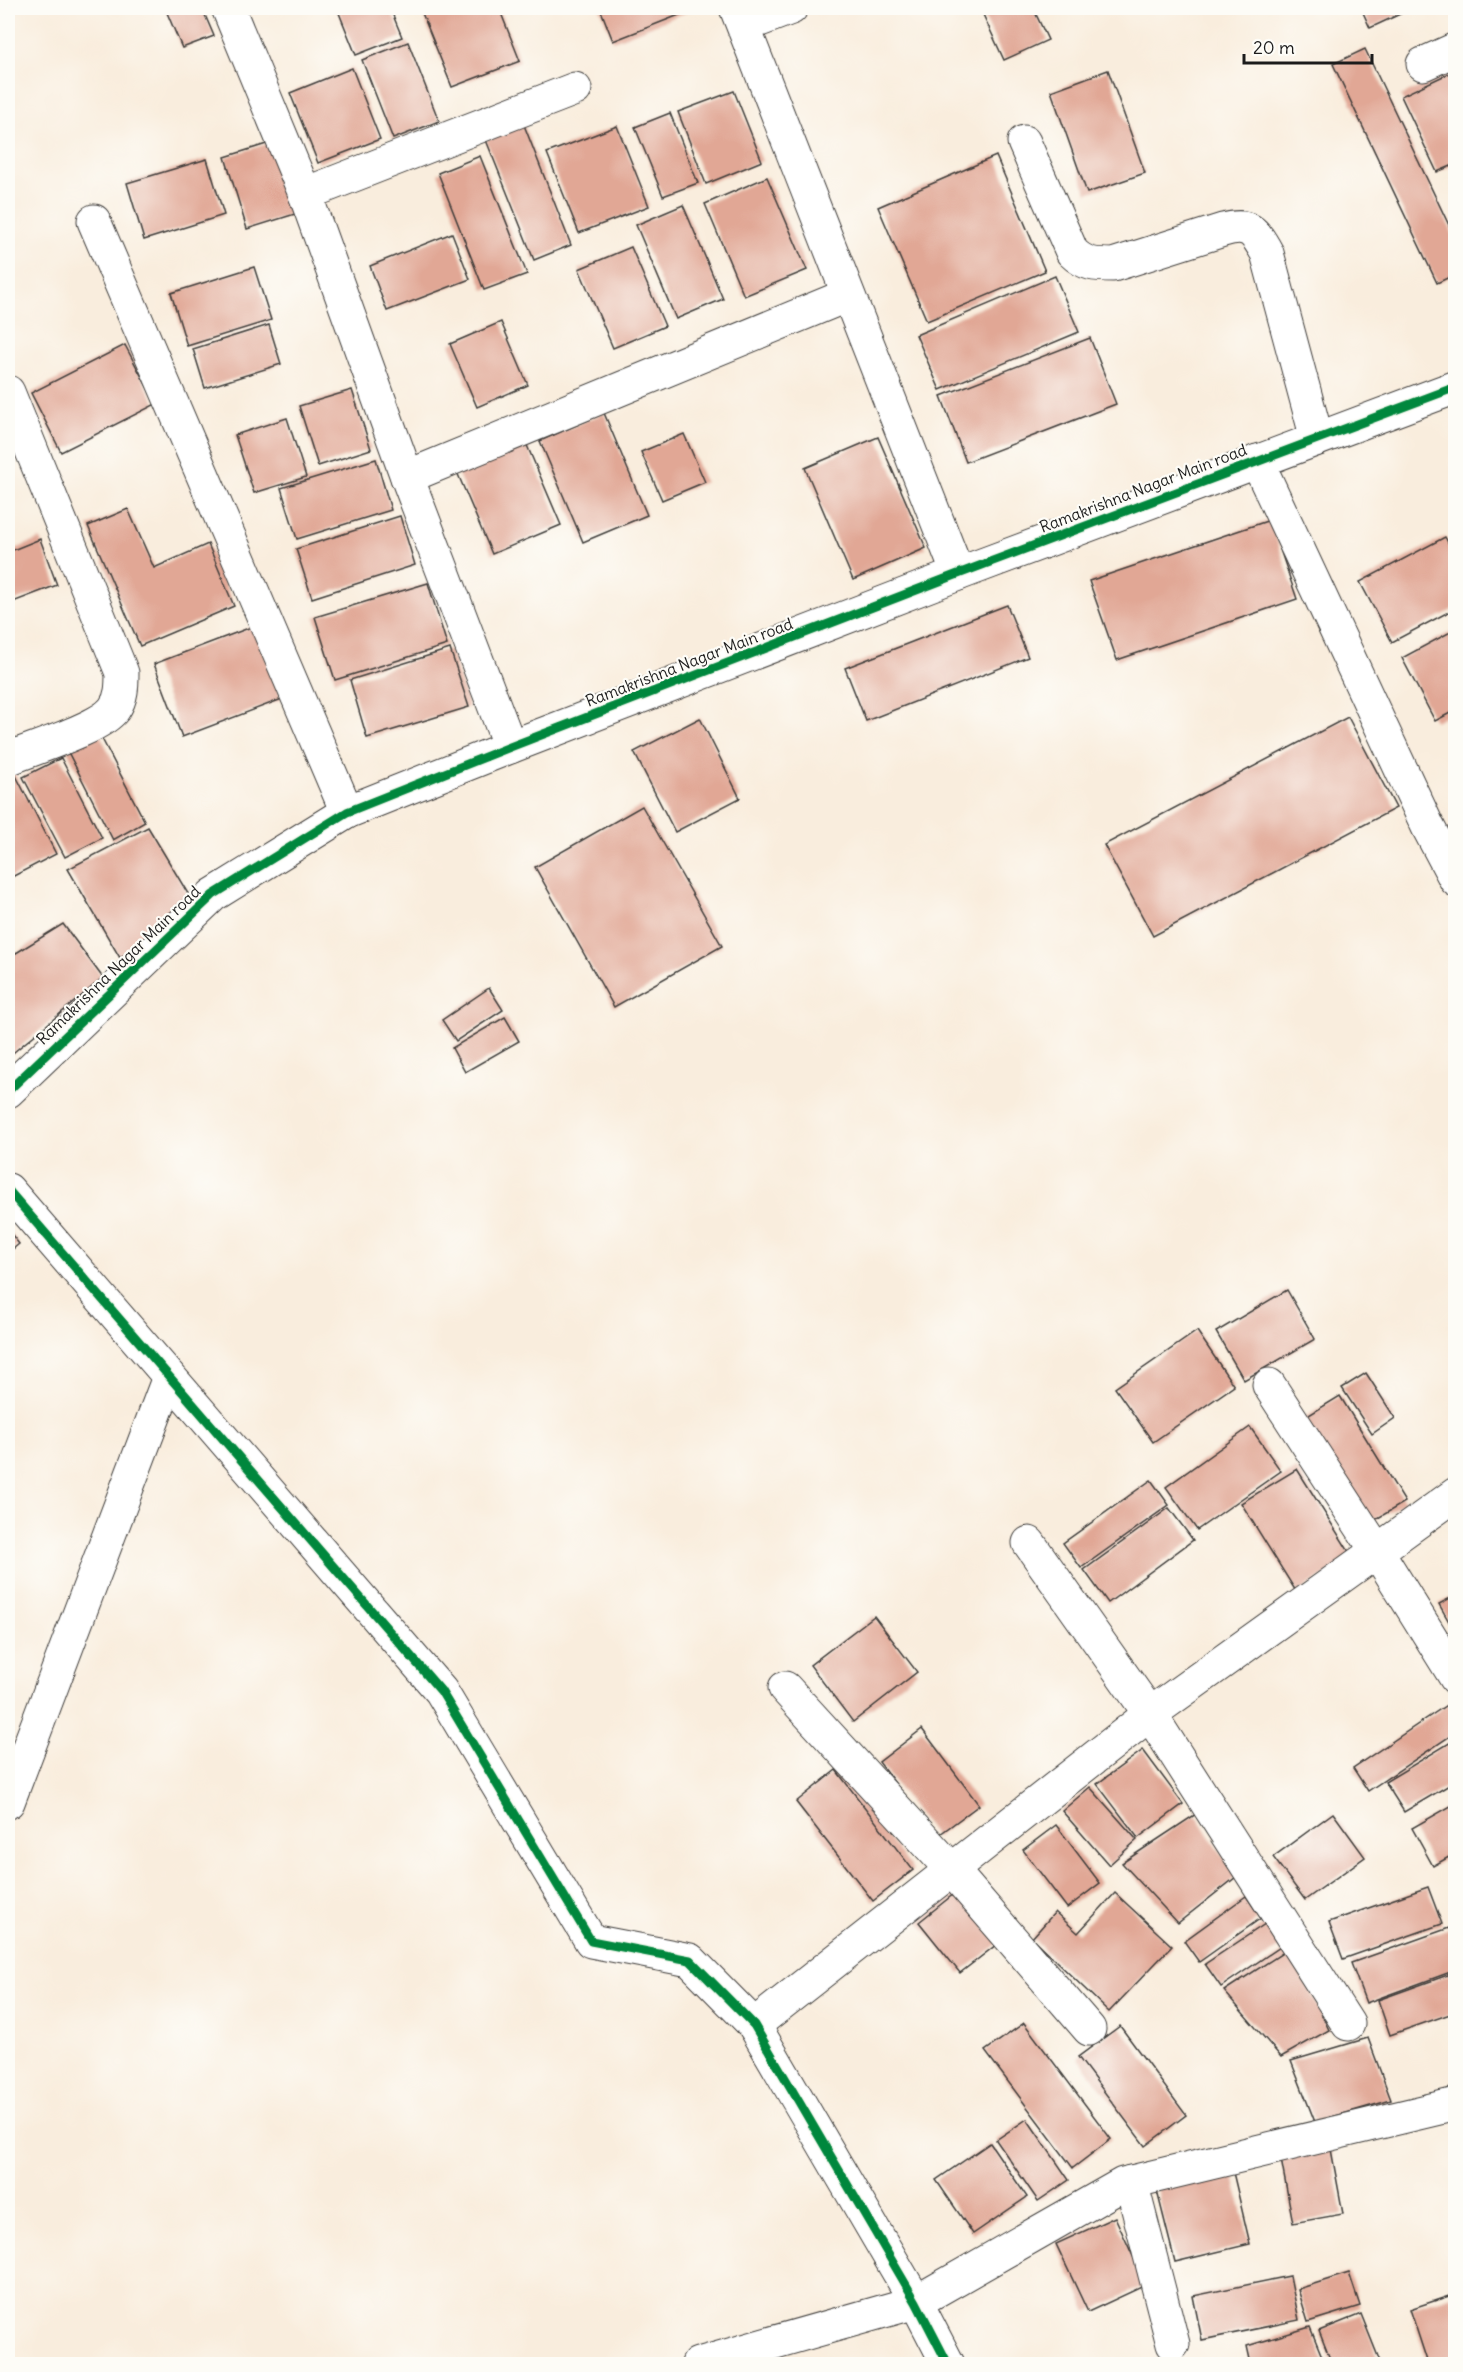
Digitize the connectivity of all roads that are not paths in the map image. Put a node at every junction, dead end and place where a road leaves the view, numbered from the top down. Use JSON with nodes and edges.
{"nodes":[{"id":1,"x":228,"y":8,"type":"edge"},
{"id":2,"x":791,"y":8,"type":"edge"},
{"id":3,"x":740,"y":17,"type":"edge"},
{"id":4,"x":1455,"y":49,"type":"edge"},
{"id":5,"x":1423,"y":64,"type":"dead end"},
{"id":6,"x":576,"y":89,"type":"dead end"},
{"id":7,"x":1024,"y":141,"type":"dead end"},
{"id":8,"x":305,"y":195,"type":"junction"},
{"id":9,"x":94,"y":221,"type":"dead end"},
{"id":10,"x":848,"y":295,"type":"junction"},
{"id":11,"x":1455,"y":387,"type":"edge"},
{"id":12,"x":8,"y":392,"type":"edge"},
{"id":13,"x":1317,"y":439,"type":"junction"},
{"id":14,"x":1257,"y":461,"type":"junction"},
{"id":15,"x":407,"y":477,"type":"junction"},
{"id":16,"x":958,"y":574,"type":"junction"},
{"id":17,"x":510,"y":747,"type":"junction"},
{"id":18,"x":8,"y":759,"type":"edge"},
{"id":19,"x":347,"y":812,"type":"junction"},
{"id":20,"x":1455,"y":880,"type":"edge"},
{"id":21,"x":8,"y":1091,"type":"edge"},
{"id":22,"x":8,"y":1190,"type":"edge"},
{"id":23,"x":169,"y":1377,"type":"junction"},
{"id":24,"x":1269,"y":1385,"type":"dead end"},
{"id":25,"x":1455,"y":1494,"type":"edge"},
{"id":26,"x":1029,"y":1544,"type":"dead end"},
{"id":27,"x":1377,"y":1551,"type":"junction"},
{"id":28,"x":1455,"y":1678,"type":"edge"},
{"id":29,"x":785,"y":1688,"type":"dead end"},
{"id":30,"x":1150,"y":1714,"type":"junction"},
{"id":31,"x":8,"y":1802,"type":"edge"},
{"id":32,"x":951,"y":1869,"type":"junction"},
{"id":33,"x":1348,"y":2024,"type":"dead end"},
{"id":34,"x":754,"y":2025,"type":"junction"},
{"id":35,"x":1089,"y":2029,"type":"dead end"},
{"id":36,"x":1455,"y":2104,"type":"edge"},
{"id":37,"x":1131,"y":2182,"type":"junction"},
{"id":38,"x":916,"y":2302,"type":"junction"},
{"id":39,"x":1173,"y":2344,"type":"dead end"},
{"id":40,"x":698,"y":2364,"type":"edge"},
{"id":41,"x":948,"y":2364,"type":"edge"}],
"edges":[{"from":1,"to":8,"type":"street"},
{"from":2,"to":3,"type":"street"},
{"from":3,"to":10,"type":"street"},
{"from":4,"to":5,"type":"street"},
{"from":6,"to":8,"type":"street"},
{"from":7,"to":13,"type":"street"},
{"from":8,"to":15,"type":"street"},
{"from":9,"to":19,"type":"street"},
{"from":10,"to":15,"type":"street"},
{"from":10,"to":16,"type":"street"},
{"from":11,"to":13,"type":"street","name":"Ramakrishna Nagar Main road"},
{"from":12,"to":18,"type":"street"},
{"from":13,"to":14,"type":"street","name":"Ramakrishna Nagar Main road"},
{"from":14,"to":16,"type":"street","name":"Ramakrishna Nagar Main road"},
{"from":14,"to":20,"type":"street"},
{"from":15,"to":17,"type":"street"},
{"from":16,"to":17,"type":"street","name":"Ramakrishna Nagar Main road"},
{"from":17,"to":19,"type":"street","name":"Ramakrishna Nagar Main road"},
{"from":19,"to":21,"type":"street","name":"Ramakrishna Nagar Main road"},
{"from":22,"to":23,"type":"street"},
{"from":23,"to":31,"type":"street"},
{"from":23,"to":34,"type":"street"},
{"from":24,"to":27,"type":"street"},
{"from":25,"to":27,"type":"street"},
{"from":26,"to":30,"type":"street"},
{"from":27,"to":28,"type":"street"},
{"from":27,"to":30,"type":"street"},
{"from":29,"to":32,"type":"street"},
{"from":30,"to":32,"type":"street"},
{"from":30,"to":33,"type":"street"},
{"from":32,"to":34,"type":"street"},
{"from":32,"to":35,"type":"street"},
{"from":34,"to":38,"type":"street"},
{"from":36,"to":37,"type":"street"},
{"from":37,"to":38,"type":"street"},
{"from":37,"to":39,"type":"street"},
{"from":38,"to":40,"type":"street"},
{"from":38,"to":41,"type":"street"}]}
